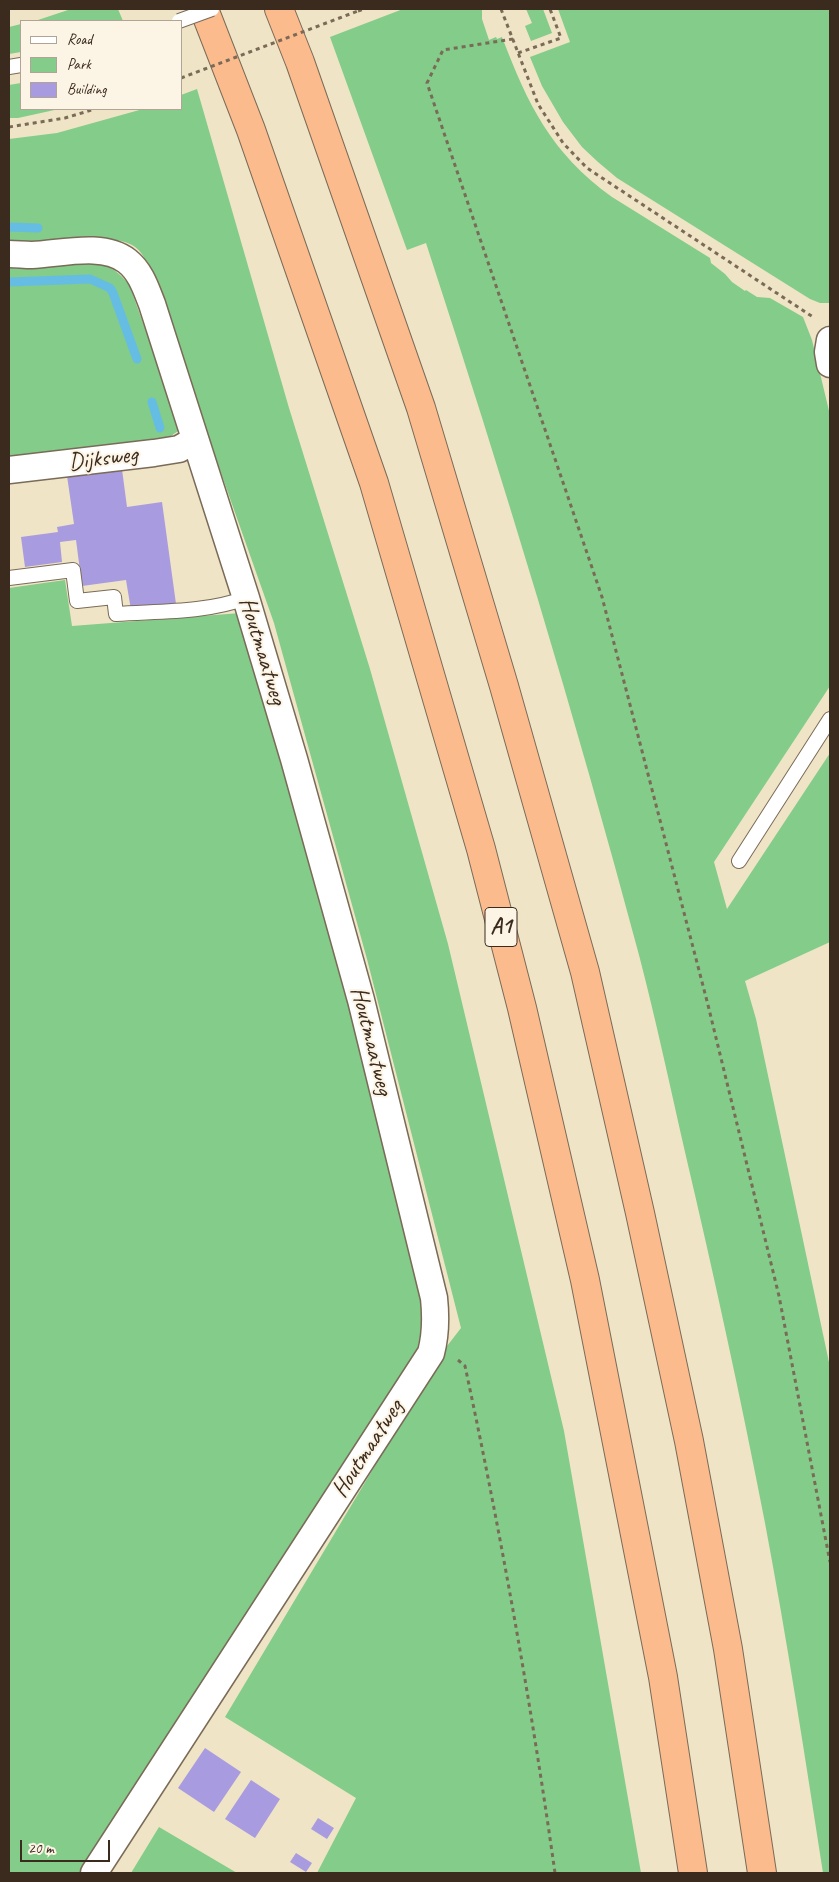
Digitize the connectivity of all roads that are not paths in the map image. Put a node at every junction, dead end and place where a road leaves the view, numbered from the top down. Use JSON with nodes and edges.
{"nodes":[{"id":1,"x":204,"y":9,"type":"edge"},
{"id":2,"x":212,"y":9,"type":"edge"},
{"id":3,"x":279,"y":9,"type":"edge"},
{"id":4,"x":182,"y":20,"type":"edge"},
{"id":5,"x":9,"y":254,"type":"edge"},
{"id":6,"x":830,"y":340,"type":"edge"},
{"id":7,"x":830,"y":364,"type":"edge"},
{"id":8,"x":195,"y":440,"type":"junction"},
{"id":9,"x":9,"y":470,"type":"edge"},
{"id":10,"x":9,"y":578,"type":"edge"},
{"id":11,"x":246,"y":598,"type":"junction"},
{"id":12,"x":830,"y":719,"type":"edge"},
{"id":13,"x":739,"y":861,"type":"dead end"},
{"id":14,"x":94,"y":1873,"type":"edge"},
{"id":15,"x":693,"y":1873,"type":"edge"},
{"id":16,"x":762,"y":1873,"type":"edge"}],
"edges":[{"from":1,"to":15,"type":"highway","number":"A1"},
{"from":2,"to":4,"type":"lane","bridge":true},
{"from":3,"to":16,"type":"highway"},
{"from":5,"to":8,"type":"street","name":"Houtmaatweg"},
{"from":6,"to":7,"type":"street"},
{"from":8,"to":9,"type":"street","name":"Dijksweg"},
{"from":8,"to":11,"type":"street","name":"Houtmaatweg"},
{"from":10,"to":11,"type":"lane"},
{"from":11,"to":14,"type":"street","name":"Houtmaatweg"},
{"from":12,"to":13,"type":"lane"}]}
